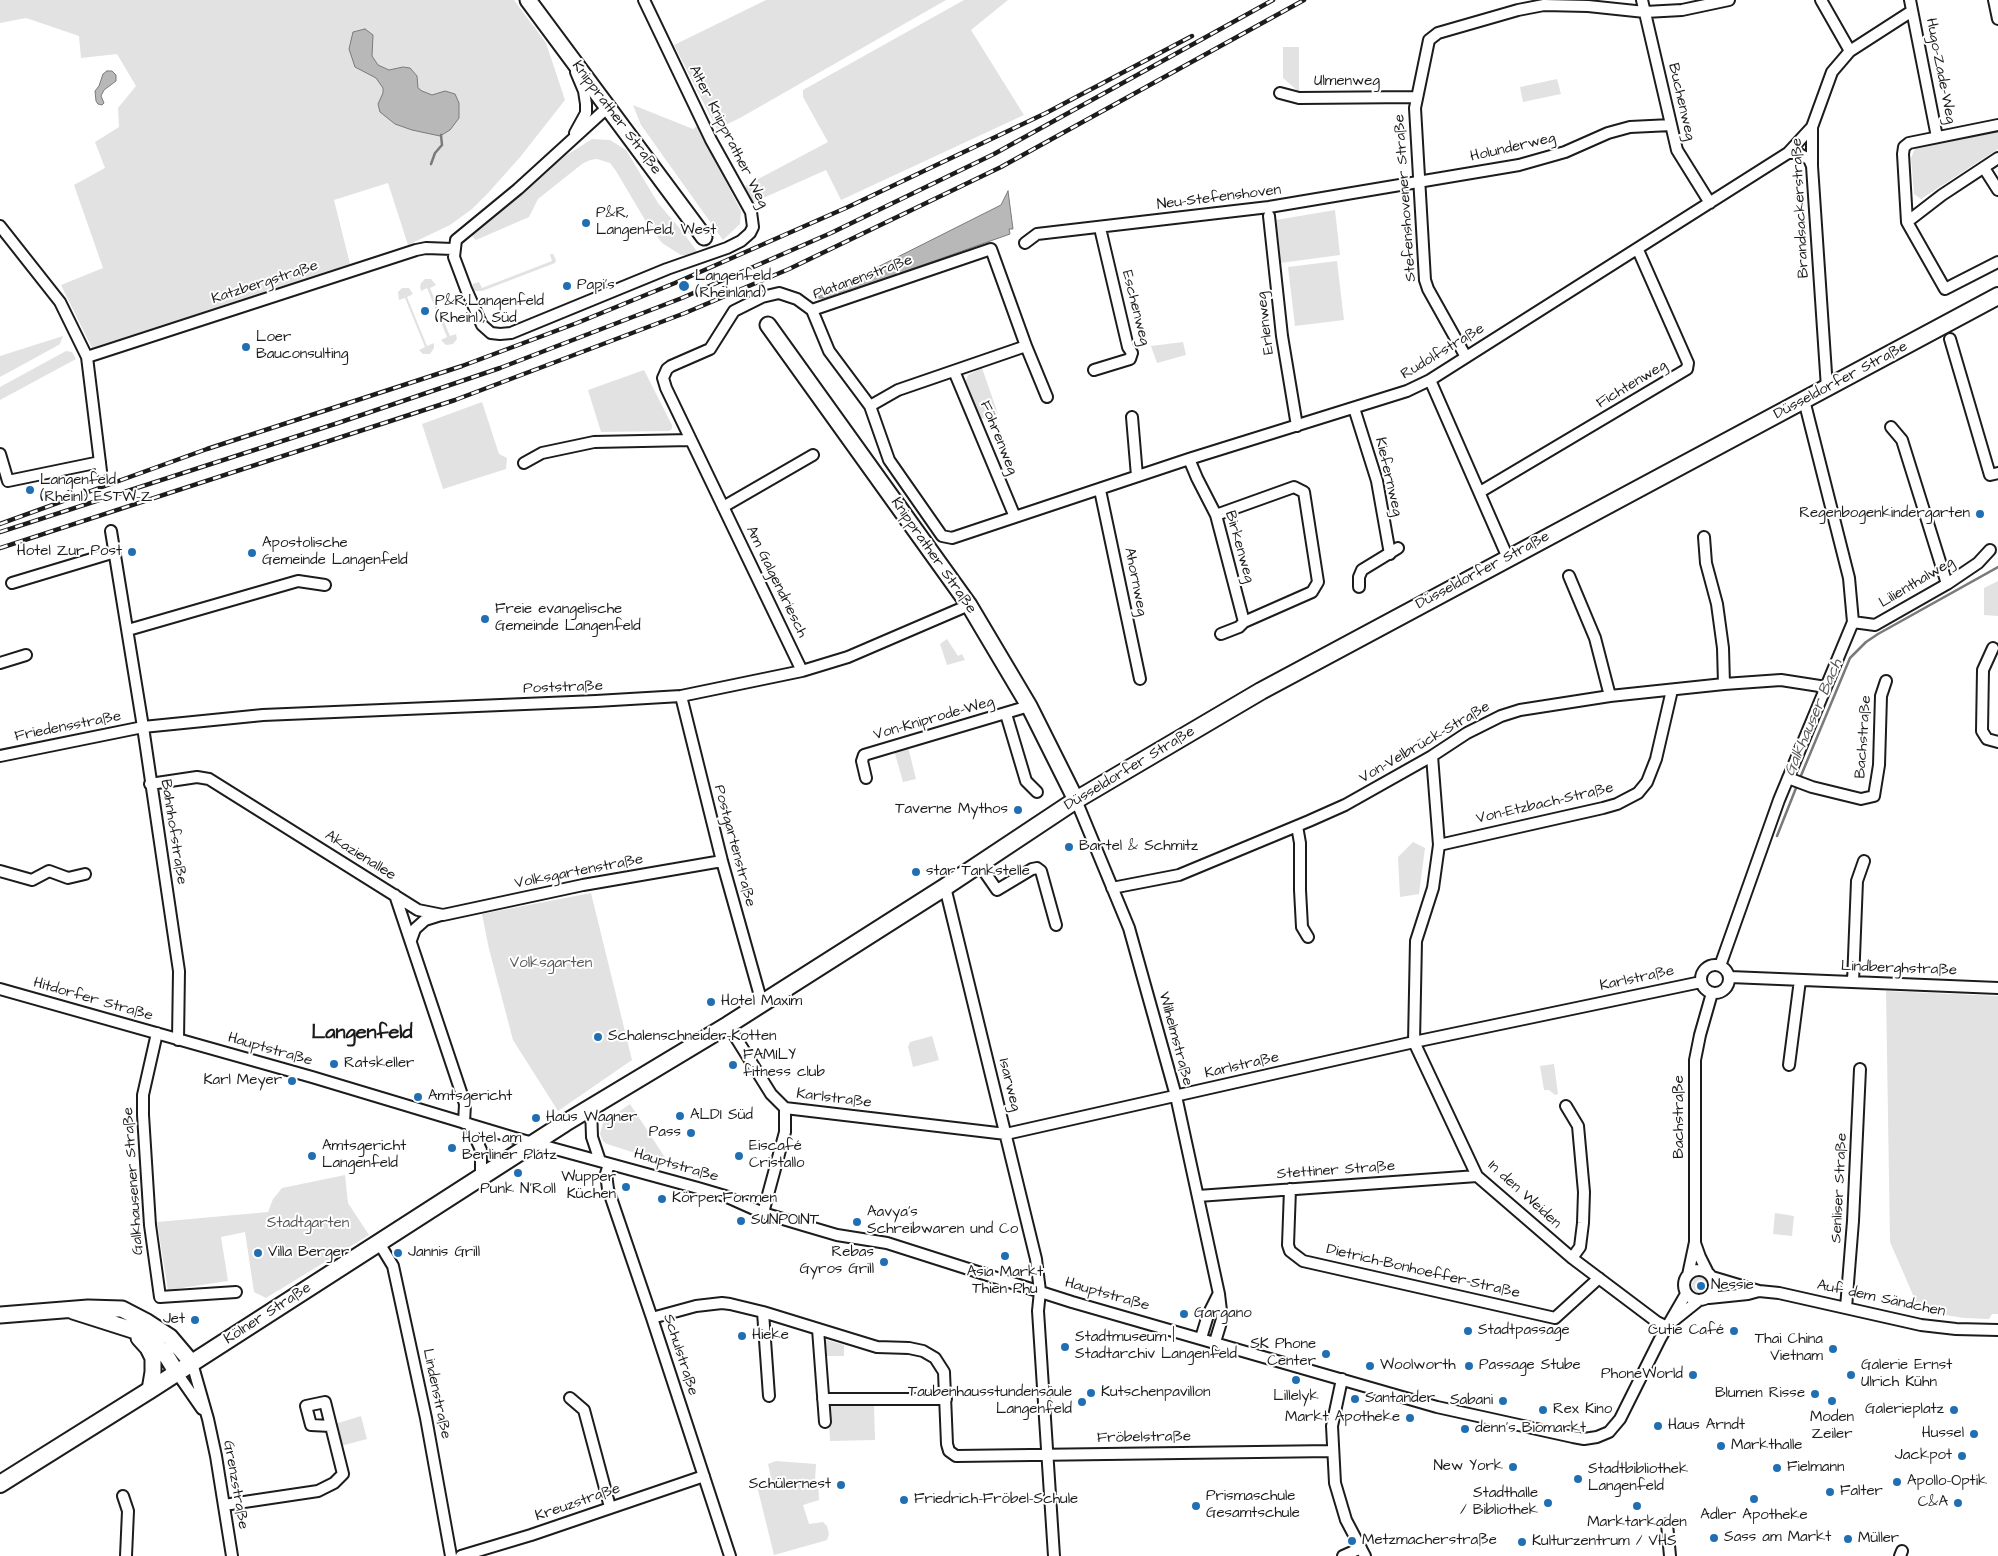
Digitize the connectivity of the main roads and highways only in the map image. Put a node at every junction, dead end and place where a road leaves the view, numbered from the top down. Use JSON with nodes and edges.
{"nodes":[{"id":1,"x":528,"y":0,"type":"edge"},
{"id":2,"x":704,"y":237,"type":"dead end"},
{"id":3,"x":1998,"y":296,"type":"edge"},
{"id":4,"x":768,"y":325,"type":"dead end"},
{"id":5,"x":1076,"y":800,"type":"junction"},
{"id":6,"x":535,"y":1143,"type":"joint"},
{"id":7,"x":69,"y":1310,"type":"junction"},
{"id":8,"x":0,"y":1315,"type":"edge"},
{"id":9,"x":129,"y":1328,"type":"junction"},
{"id":10,"x":192,"y":1363,"type":"junction"},
{"id":11,"x":177,"y":1373,"type":"junction"},
{"id":12,"x":150,"y":1390,"type":"junction"},
{"id":13,"x":0,"y":1484,"type":"edge"}],
"edges":[{"from":1,"to":2,"type":"main road","name":"Knipprather Straße"},
{"from":3,"to":5,"type":"main road","name":"Düsseldorfer Straße"},
{"from":4,"to":5,"type":"main road","name":"Knipprather Straße"},
{"from":5,"to":6,"type":"main road","name":"Düsseldorfer Straße"},
{"from":6,"to":10,"type":"main road","name":"Kölner Straße"},
{"from":7,"to":8,"type":"main road"},
{"from":7,"to":9,"type":"main road"},
{"from":7,"to":10,"type":"main road"},
{"from":9,"to":11,"type":"main road"},
{"from":9,"to":12,"type":"main road"},
{"from":10,"to":11,"type":"main road","name":"Kölner Straße"},
{"from":11,"to":12,"type":"main road","name":"Kölner Straße"},
{"from":12,"to":13,"type":"main road","name":"Kölner Straße"}]}
